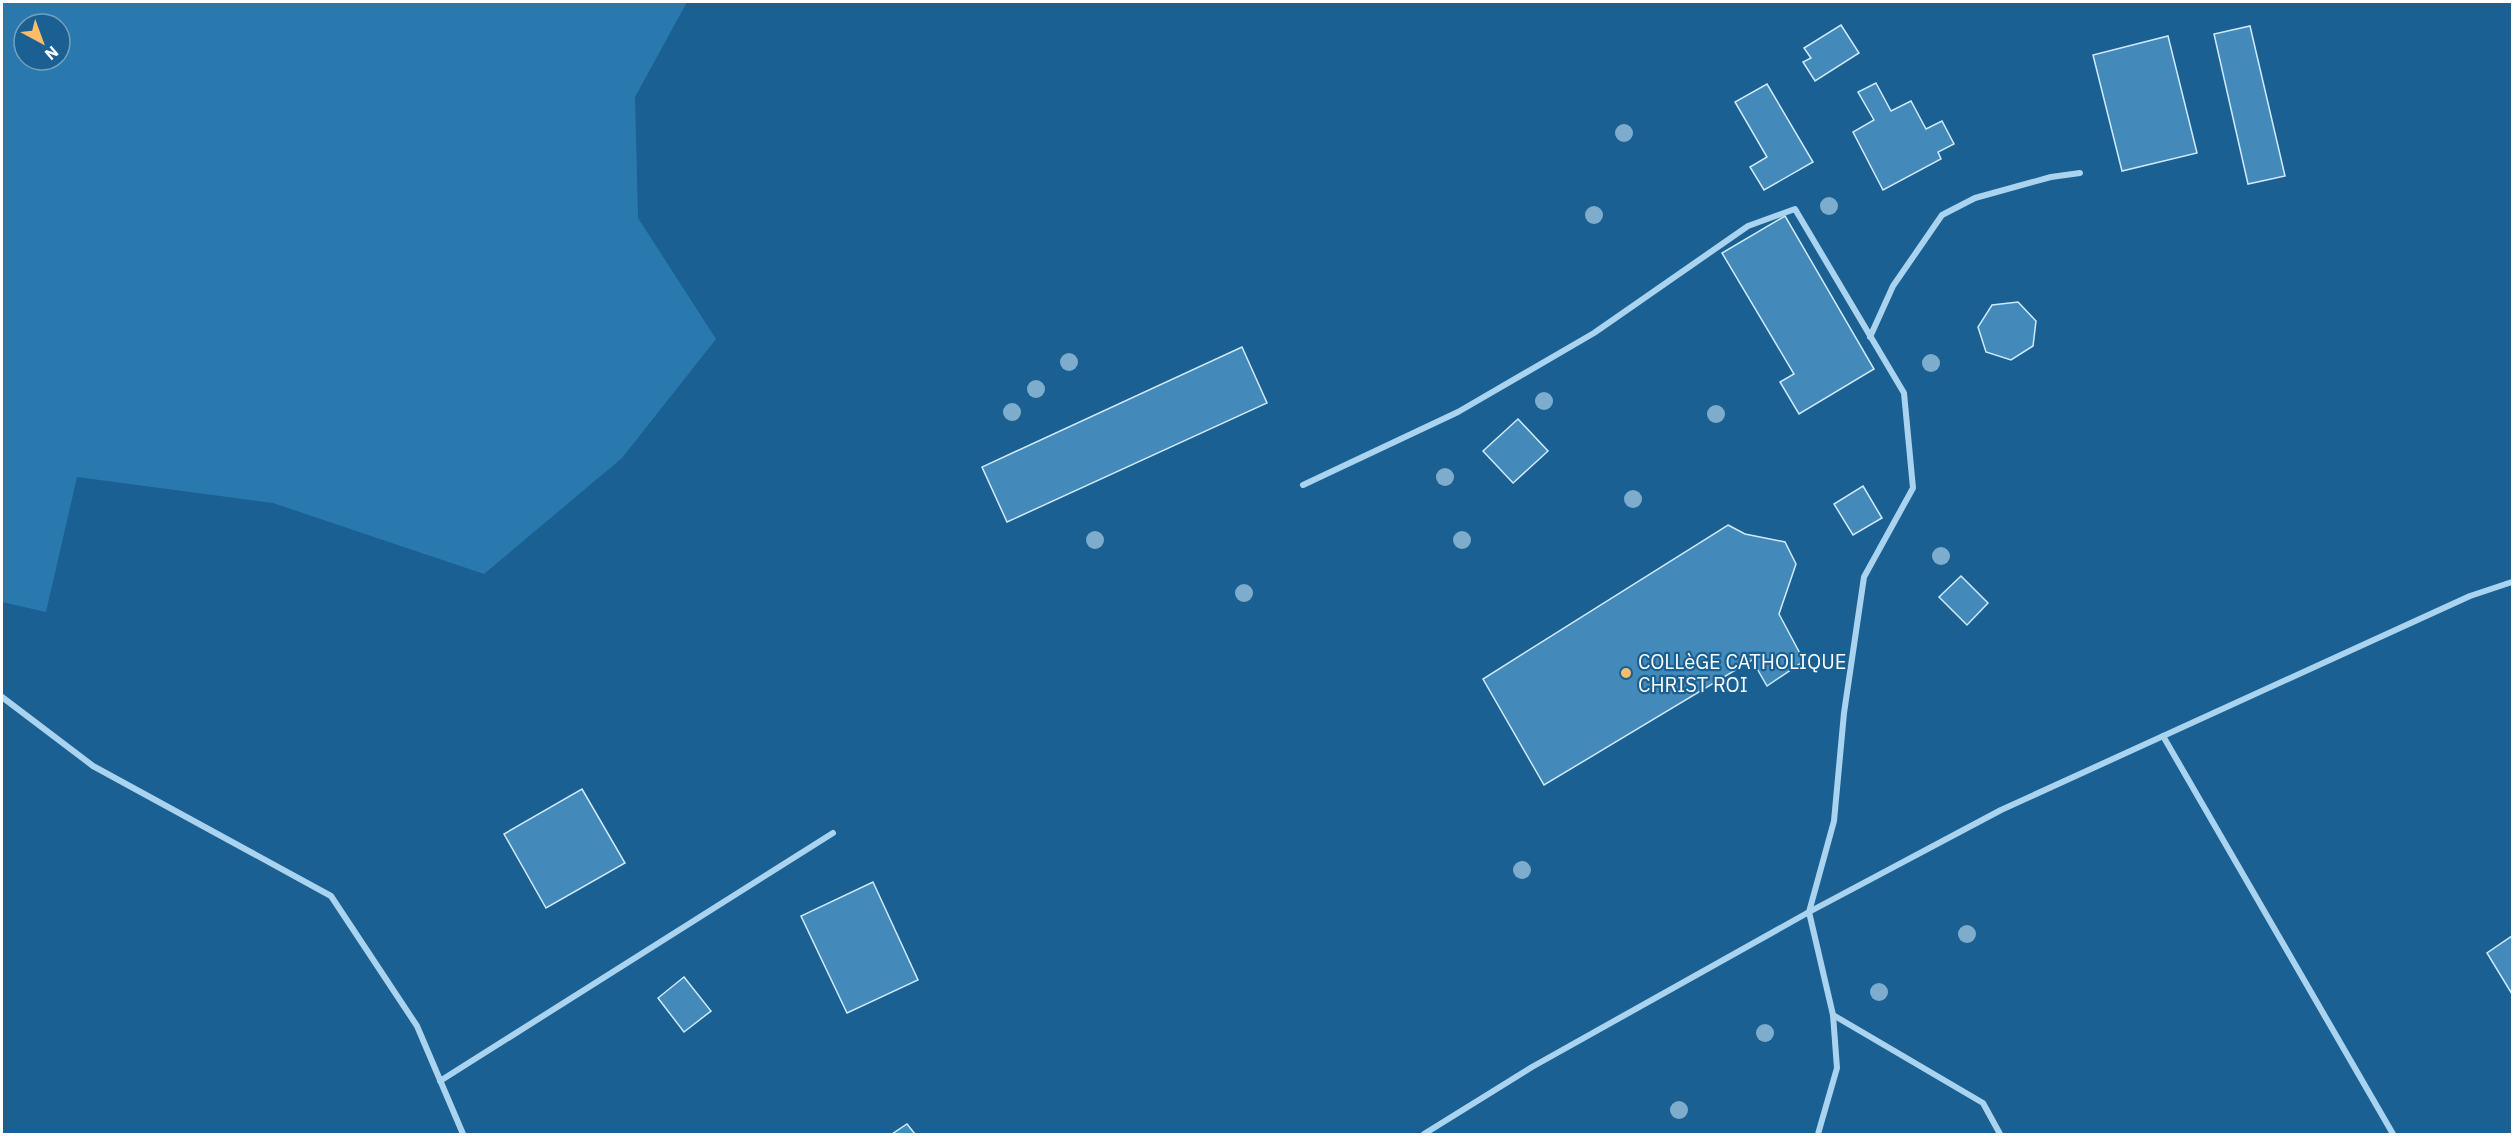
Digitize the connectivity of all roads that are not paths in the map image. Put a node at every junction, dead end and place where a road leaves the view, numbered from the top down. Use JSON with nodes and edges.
{"nodes":[{"id":1,"x":2080,"y":173,"type":"dead end"},
{"id":2,"x":1870,"y":337,"type":"junction"},
{"id":3,"x":1303,"y":485,"type":"dead end"},
{"id":4,"x":2512,"y":582,"type":"edge"},
{"id":5,"x":2,"y":697,"type":"edge"},
{"id":6,"x":2163,"y":736,"type":"junction"},
{"id":7,"x":833,"y":833,"type":"dead end"},
{"id":8,"x":1809,"y":912,"type":"junction"},
{"id":9,"x":1833,"y":1014,"type":"junction"},
{"id":10,"x":440,"y":1081,"type":"junction"},
{"id":11,"x":463,"y":1134,"type":"edge"},
{"id":12,"x":1424,"y":1134,"type":"edge"},
{"id":13,"x":1818,"y":1134,"type":"edge"},
{"id":14,"x":2000,"y":1134,"type":"edge"},
{"id":15,"x":2393,"y":1134,"type":"edge"}],
"edges":[{"from":1,"to":2,"type":"street"},
{"from":2,"to":3,"type":"street"},
{"from":2,"to":8,"type":"street"},
{"from":4,"to":6,"type":"street"},
{"from":5,"to":10,"type":"street"},
{"from":6,"to":8,"type":"street"},
{"from":6,"to":15,"type":"street"},
{"from":7,"to":10,"type":"street"},
{"from":8,"to":9,"type":"street"},
{"from":8,"to":12,"type":"street"},
{"from":9,"to":13,"type":"street"},
{"from":9,"to":14,"type":"street"},
{"from":10,"to":11,"type":"street"}]}
